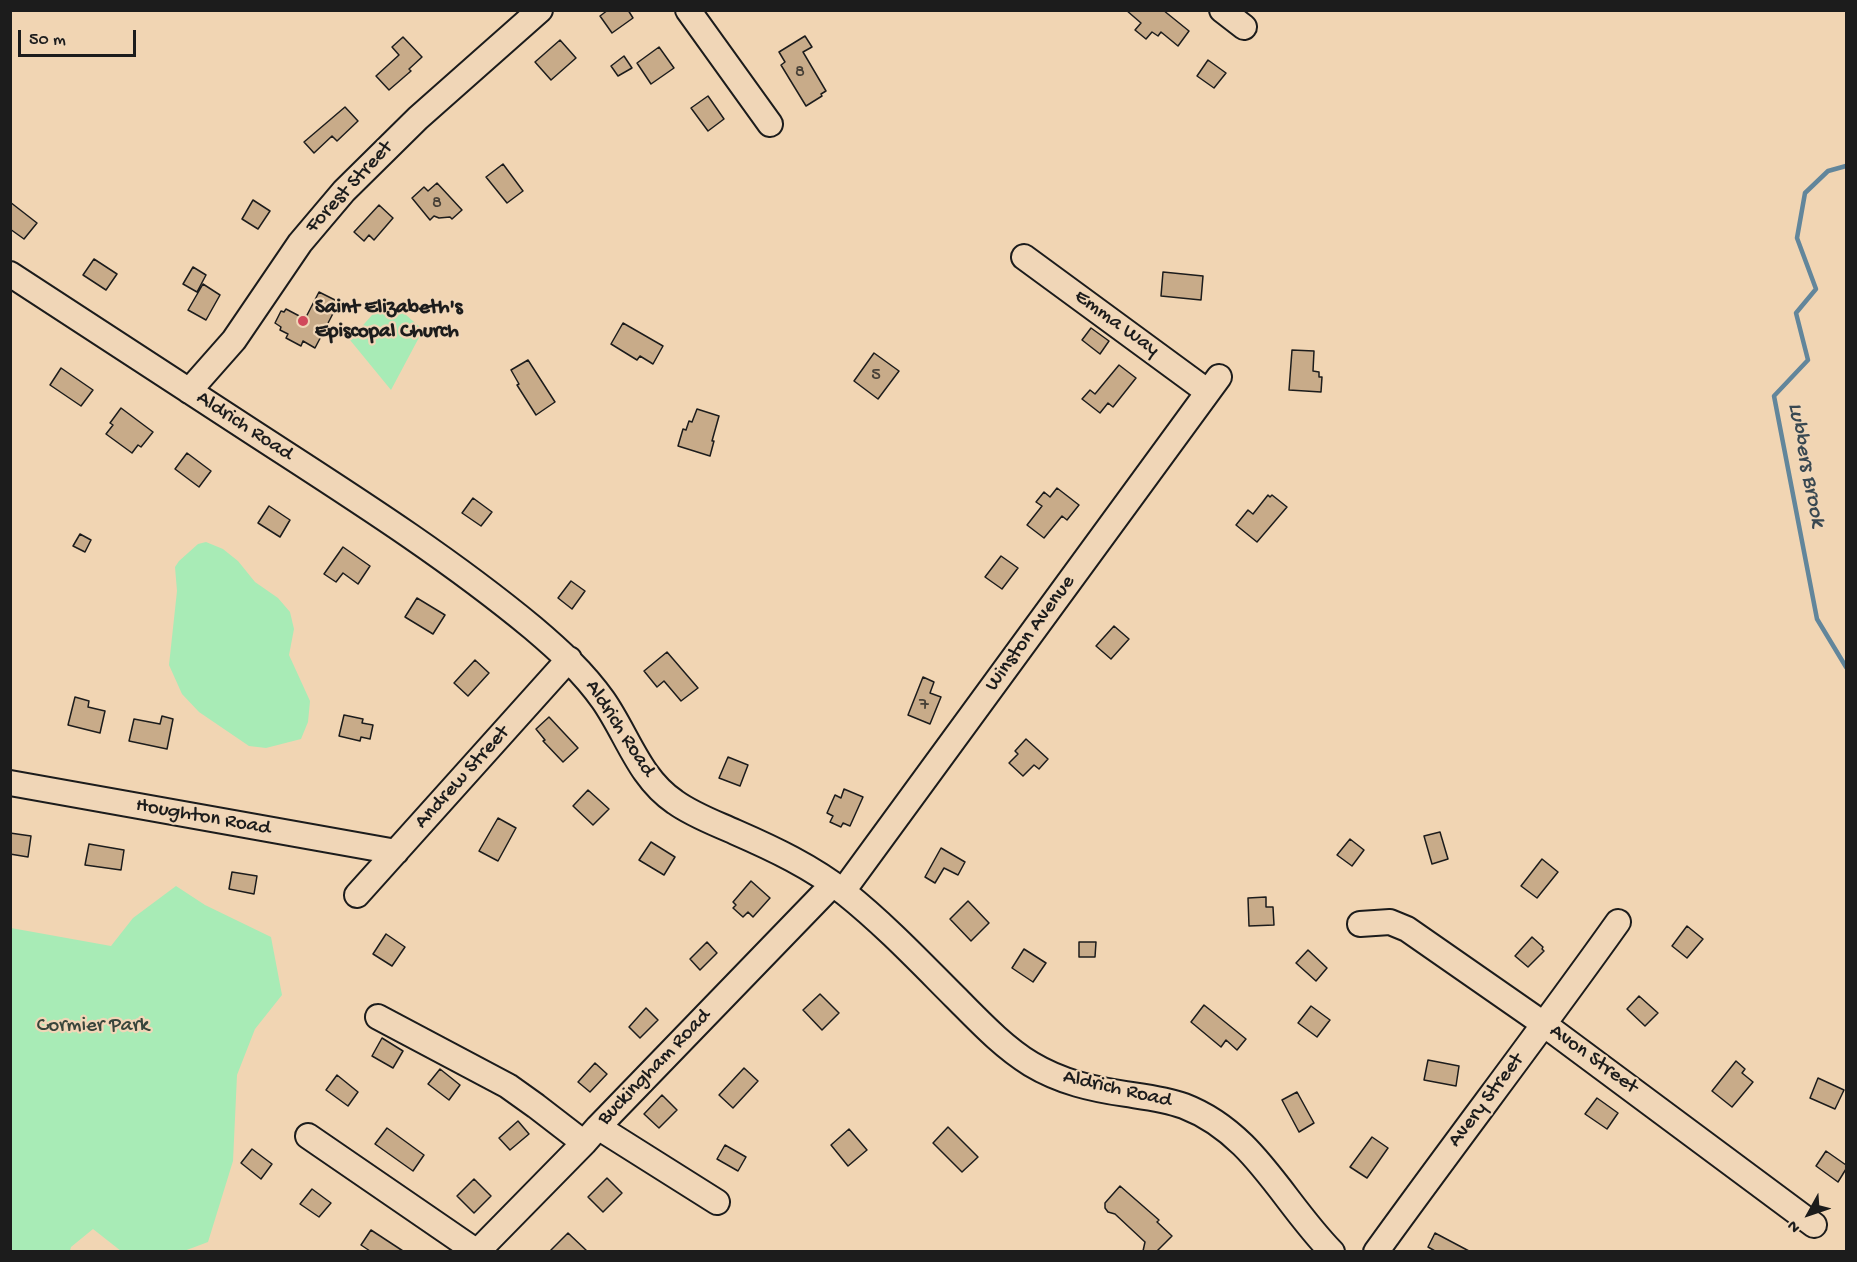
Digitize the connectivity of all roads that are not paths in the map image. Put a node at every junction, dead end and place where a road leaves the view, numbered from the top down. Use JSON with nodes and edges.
{"nodes":[{"id":1,"x":688,"y":10,"type":"edge"},
{"id":2,"x":1222,"y":10,"type":"edge"},
{"id":3,"x":533,"y":12,"type":"edge"},
{"id":4,"x":1244,"y":27,"type":"dead end"},
{"id":5,"x":770,"y":124,"type":"dead end"},
{"id":6,"x":1024,"y":257,"type":"dead end"},
{"id":7,"x":10,"y":274,"type":"edge"},
{"id":8,"x":1214,"y":384,"type":"joint"},
{"id":9,"x":189,"y":391,"type":"junction"},
{"id":10,"x":569,"y":660,"type":"junction"},
{"id":11,"x":10,"y":783,"type":"edge"},
{"id":12,"x":396,"y":852,"type":"junction"},
{"id":13,"x":838,"y":888,"type":"junction"},
{"id":14,"x":357,"y":895,"type":"dead end"},
{"id":15,"x":1618,"y":922,"type":"dead end"},
{"id":16,"x":1360,"y":924,"type":"dead end"},
{"id":17,"x":378,"y":1017,"type":"dead end"},
{"id":18,"x":1545,"y":1025,"type":"junction"},
{"id":19,"x":591,"y":1135,"type":"junction"},
{"id":20,"x":308,"y":1136,"type":"dead end"},
{"id":21,"x":717,"y":1202,"type":"dead end"},
{"id":22,"x":1814,"y":1225,"type":"dead end"},
{"id":23,"x":477,"y":1251,"type":"edge"},
{"id":24,"x":1332,"y":1251,"type":"edge"},
{"id":25,"x":1376,"y":1251,"type":"edge"}],
"edges":[{"from":1,"to":5,"type":"street"},
{"from":2,"to":4,"type":"street"},
{"from":3,"to":9,"type":"street","name":"Forest Street"},
{"from":6,"to":8,"type":"street","name":"Emma Way"},
{"from":7,"to":9,"type":"street","name":"Aldrich Road"},
{"from":8,"to":13,"type":"street","name":"Winston Avenue"},
{"from":9,"to":10,"type":"street","name":"Aldrich Road"},
{"from":10,"to":12,"type":"street","name":"Andrew Street"},
{"from":10,"to":13,"type":"street","name":"Aldrich Road"},
{"from":11,"to":12,"type":"street","name":"Houghton Road"},
{"from":12,"to":14,"type":"street","name":"Andrew Street"},
{"from":13,"to":19,"type":"street","name":"Buckingham Road"},
{"from":13,"to":24,"type":"street","name":"Aldrich Road"},
{"from":15,"to":18,"type":"street","name":"Avery Street"},
{"from":16,"to":18,"type":"street","name":"Avon Street"},
{"from":17,"to":19,"type":"street"},
{"from":18,"to":22,"type":"street","name":"Avon Street"},
{"from":18,"to":25,"type":"street","name":"Avery Street"},
{"from":19,"to":21,"type":"street"},
{"from":19,"to":23,"type":"street","name":"Buckingham Road"},
{"from":20,"to":23,"type":"street"}]}
